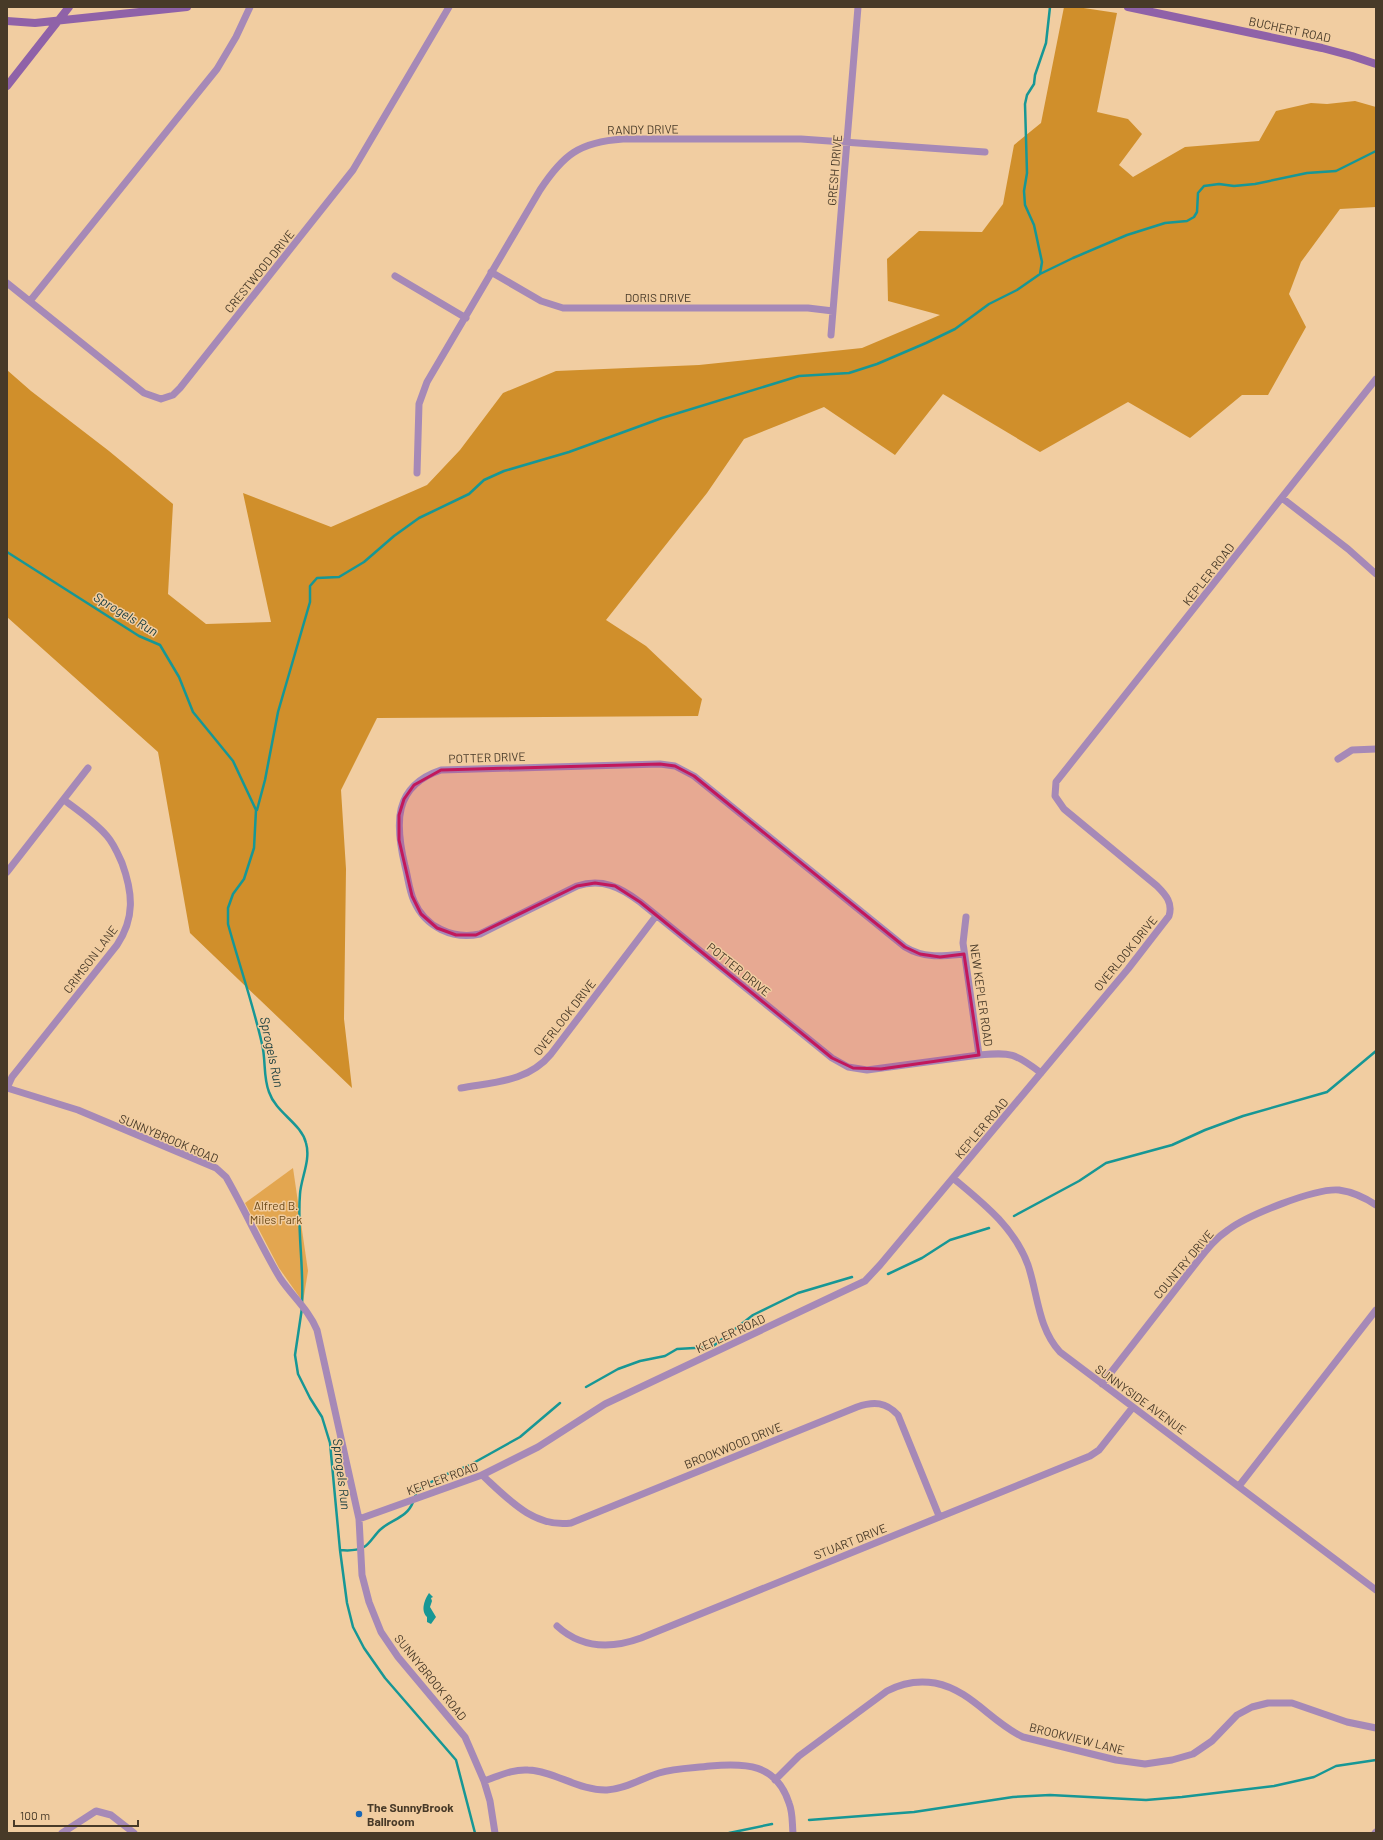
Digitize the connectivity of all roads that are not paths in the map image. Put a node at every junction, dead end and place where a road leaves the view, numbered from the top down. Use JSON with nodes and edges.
{"nodes":[{"id":1,"x":69,"y":7,"type":"edge"},
{"id":2,"x":187,"y":7,"type":"edge"},
{"id":3,"x":250,"y":7,"type":"edge"},
{"id":4,"x":449,"y":7,"type":"edge"},
{"id":5,"x":858,"y":7,"type":"edge"},
{"id":6,"x":1128,"y":7,"type":"edge"},
{"id":7,"x":7,"y":20,"type":"edge"},
{"id":8,"x":58,"y":21,"type":"junction"},
{"id":9,"x":1376,"y":64,"type":"edge"},
{"id":10,"x":7,"y":86,"type":"edge"},
{"id":11,"x":847,"y":141,"type":"junction"},
{"id":12,"x":985,"y":152,"type":"dead end"},
{"id":13,"x":491,"y":272,"type":"junction"},
{"id":14,"x":394,"y":276,"type":"dead end"},
{"id":15,"x":7,"y":283,"type":"edge"},
{"id":16,"x":30,"y":301,"type":"junction"},
{"id":17,"x":833,"y":311,"type":"junction"},
{"id":18,"x":466,"y":318,"type":"junction"},
{"id":19,"x":831,"y":335,"type":"dead end"},
{"id":20,"x":1376,"y":379,"type":"edge"},
{"id":21,"x":416,"y":473,"type":"dead end"},
{"id":22,"x":1282,"y":498,"type":"junction"},
{"id":23,"x":1376,"y":574,"type":"edge"},
{"id":24,"x":1376,"y":749,"type":"edge"},
{"id":25,"x":1338,"y":760,"type":"dead end"},
{"id":26,"x":88,"y":768,"type":"dead end"},
{"id":27,"x":1056,"y":782,"type":"joint"},
{"id":28,"x":64,"y":800,"type":"junction"},
{"id":29,"x":7,"y":872,"type":"edge"},
{"id":30,"x":656,"y":916,"type":"junction"},
{"id":31,"x":966,"y":917,"type":"dead end"},
{"id":32,"x":964,"y":954,"type":"junction"},
{"id":33,"x":979,"y":1055,"type":"junction"},
{"id":34,"x":1041,"y":1073,"type":"junction"},
{"id":35,"x":7,"y":1088,"type":"edge"},
{"id":36,"x":461,"y":1088,"type":"dead end"},
{"id":37,"x":954,"y":1178,"type":"junction"},
{"id":38,"x":1376,"y":1205,"type":"edge"},
{"id":39,"x":1376,"y":1310,"type":"edge"},
{"id":40,"x":1102,"y":1384,"type":"junction"},
{"id":41,"x":1133,"y":1407,"type":"junction"},
{"id":42,"x":482,"y":1475,"type":"junction"},
{"id":43,"x":1239,"y":1486,"type":"junction"},
{"id":44,"x":940,"y":1516,"type":"junction"},
{"id":45,"x":359,"y":1519,"type":"junction"},
{"id":46,"x":1376,"y":1590,"type":"edge"},
{"id":47,"x":557,"y":1626,"type":"dead end"},
{"id":48,"x":1376,"y":1728,"type":"edge"},
{"id":49,"x":775,"y":1780,"type":"junction"},
{"id":50,"x":484,"y":1781,"type":"junction"},
{"id":51,"x":62,"y":1833,"type":"edge"},
{"id":52,"x":134,"y":1833,"type":"edge"},
{"id":53,"x":495,"y":1833,"type":"edge"},
{"id":54,"x":793,"y":1833,"type":"edge"}],
"edges":[{"from":1,"to":8,"type":"street"},
{"from":2,"to":8,"type":"street"},
{"from":3,"to":16,"type":"street"},
{"from":4,"to":16,"type":"street","name":"CRESTWOOD DRIVE"},
{"from":5,"to":11,"type":"street","name":"GRESH DRIVE"},
{"from":6,"to":9,"type":"street","name":"BUCHERT ROAD"},
{"from":7,"to":8,"type":"street"},
{"from":8,"to":10,"type":"street"},
{"from":11,"to":12,"type":"street","name":"RANDY DRIVE"},
{"from":11,"to":13,"type":"street","name":"RANDY DRIVE"},
{"from":11,"to":17,"type":"street","name":"GRESH DRIVE"},
{"from":13,"to":17,"type":"street","name":"DORIS DRIVE"},
{"from":13,"to":18,"type":"street","name":"RANDY DRIVE"},
{"from":14,"to":18,"type":"street"},
{"from":15,"to":16,"type":"street","name":"CRESTWOOD DRIVE"},
{"from":17,"to":19,"type":"street","name":"GRESH DRIVE"},
{"from":18,"to":21,"type":"street","name":"RANDY DRIVE"},
{"from":20,"to":22,"type":"street","name":"KEPLER ROAD"},
{"from":22,"to":23,"type":"street"},
{"from":22,"to":27,"type":"street","name":"KEPLER ROAD"},
{"from":24,"to":25,"type":"street"},
{"from":26,"to":28,"type":"street"},
{"from":27,"to":34,"type":"street","name":"OVERLOOK DRIVE"},
{"from":28,"to":29,"type":"street"},
{"from":28,"to":35,"type":"street","name":"CRIMSON LANE"},
{"from":30,"to":32,"type":"street","name":"POTTER DRIVE"},
{"from":30,"to":33,"type":"street","name":"POTTER DRIVE"},
{"from":30,"to":36,"type":"street","name":"OVERLOOK DRIVE"},
{"from":31,"to":32,"type":"street","name":"NEW KEPLER ROAD"},
{"from":32,"to":33,"type":"street","name":"NEW KEPLER ROAD"},
{"from":33,"to":34,"type":"street","name":"NEW KEPLER ROAD"},
{"from":34,"to":37,"type":"street","name":"KEPLER ROAD"},
{"from":35,"to":45,"type":"street","name":"SUNNYBROOK ROAD"},
{"from":37,"to":40,"type":"street","name":"SUNNYSIDE AVENUE"},
{"from":37,"to":42,"type":"street","name":"KEPLER ROAD"},
{"from":38,"to":40,"type":"street","name":"COUNTRY DRIVE"},
{"from":39,"to":43,"type":"street"},
{"from":40,"to":41,"type":"street","name":"SUNNYSIDE AVENUE"},
{"from":41,"to":43,"type":"street","name":"SUNNYSIDE AVENUE"},
{"from":41,"to":44,"type":"street","name":"STUART DRIVE"},
{"from":42,"to":44,"type":"street","name":"BROOKWOOD DRIVE"},
{"from":42,"to":45,"type":"street","name":"KEPLER ROAD"},
{"from":43,"to":46,"type":"street","name":"SUNNYSIDE AVENUE"},
{"from":44,"to":47,"type":"street","name":"STUART DRIVE"},
{"from":45,"to":50,"type":"street","name":"SUNNYBROOK ROAD"},
{"from":48,"to":49,"type":"street","name":"BROOKVIEW LANE"},
{"from":49,"to":50,"type":"street"},
{"from":49,"to":54,"type":"street"},
{"from":50,"to":53,"type":"street","name":"SUNNYBROOK ROAD"},
{"from":51,"to":52,"type":"street"}]}
